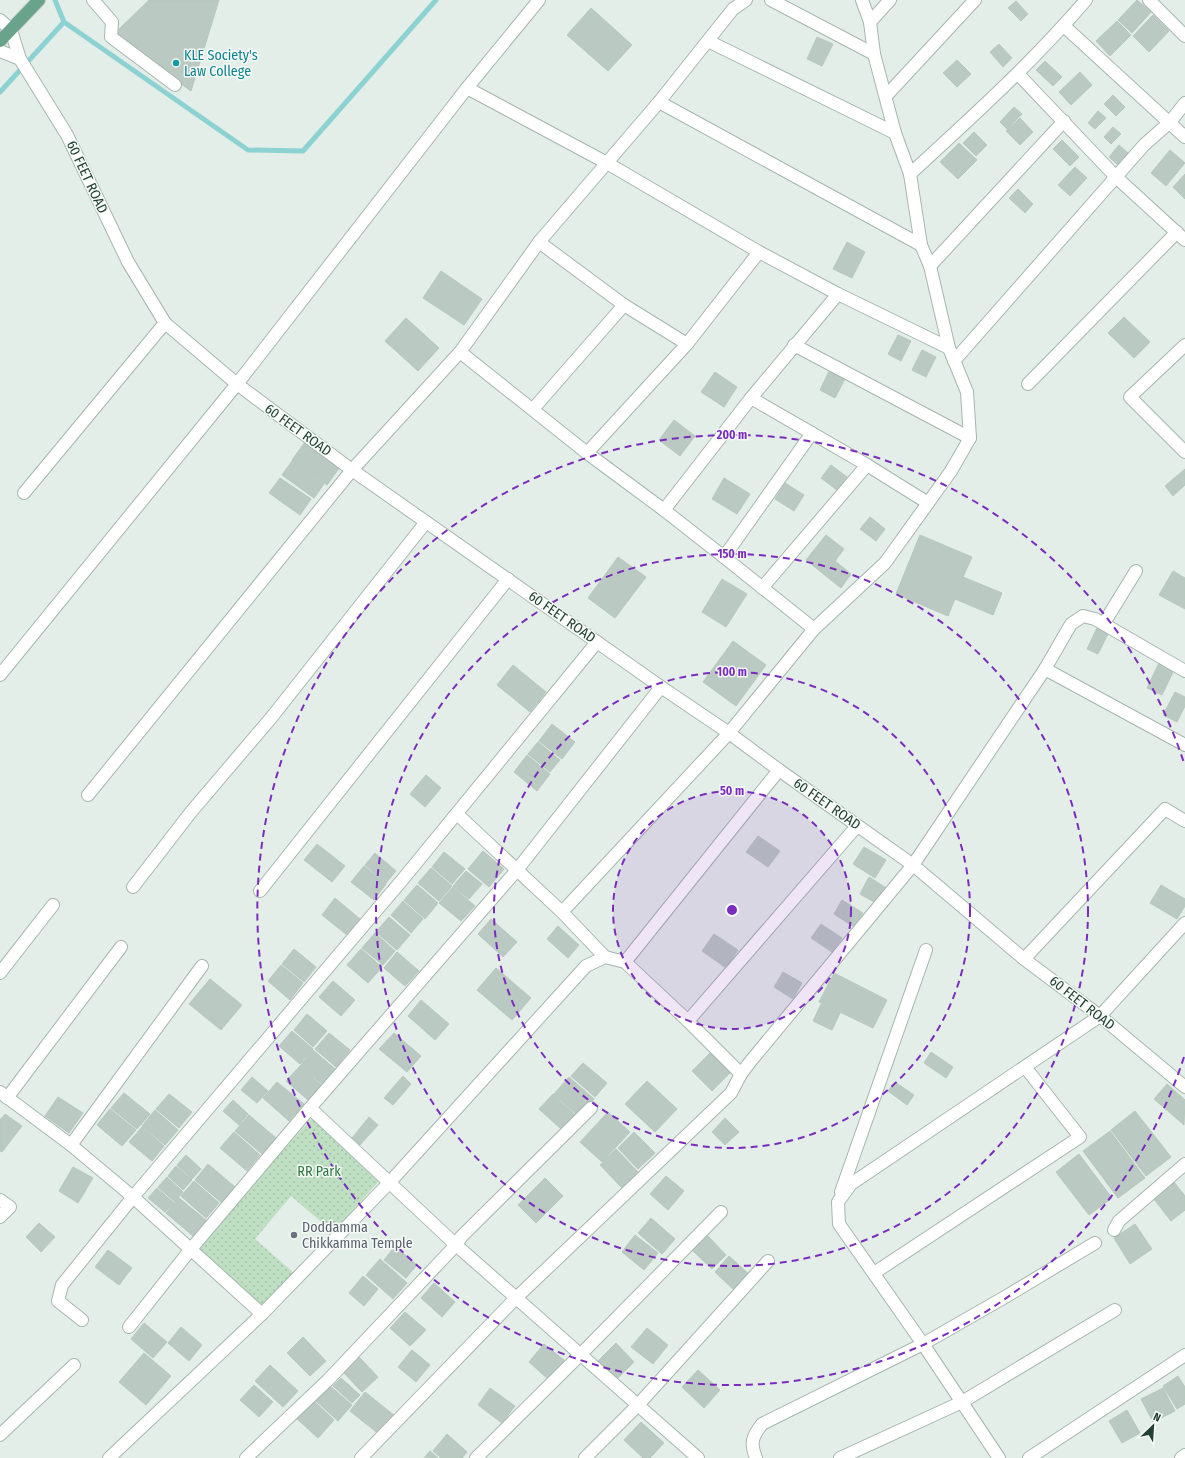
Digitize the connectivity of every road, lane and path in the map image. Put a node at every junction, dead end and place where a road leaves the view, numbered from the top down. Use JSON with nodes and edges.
{"nodes":[{"id":1,"x":39,"y":0,"type":"edge"},
{"id":2,"x":93,"y":0,"type":"edge"},
{"id":3,"x":539,"y":0,"type":"edge"},
{"id":4,"x":746,"y":0,"type":"edge"},
{"id":5,"x":772,"y":0,"type":"edge"},
{"id":6,"x":862,"y":0,"type":"edge"},
{"id":7,"x":890,"y":0,"type":"edge"},
{"id":8,"x":975,"y":0,"type":"edge"},
{"id":9,"x":1086,"y":0,"type":"edge"},
{"id":10,"x":1149,"y":0,"type":"edge"},
{"id":11,"x":0,"y":20,"type":"edge"},
{"id":12,"x":870,"y":22,"type":"junction"},
{"id":13,"x":1064,"y":26,"type":"junction"},
{"id":14,"x":11,"y":30,"type":"junction"},
{"id":15,"x":1185,"y":36,"type":"edge"},
{"id":16,"x":0,"y":40,"type":"edge"},
{"id":17,"x":708,"y":40,"type":"junction"},
{"id":18,"x":0,"y":51,"type":"edge"},
{"id":19,"x":874,"y":54,"type":"junction"},
{"id":20,"x":21,"y":59,"type":"junction"},
{"id":21,"x":1018,"y":74,"type":"junction"},
{"id":22,"x":175,"y":85,"type":"dead end"},
{"id":23,"x":467,"y":88,"type":"junction"},
{"id":24,"x":886,"y":96,"type":"junction"},
{"id":25,"x":659,"y":102,"type":"junction"},
{"id":26,"x":1185,"y":103,"type":"edge"},
{"id":27,"x":1064,"y":121,"type":"junction"},
{"id":28,"x":1170,"y":122,"type":"junction"},
{"id":29,"x":895,"y":134,"type":"junction"},
{"id":30,"x":1185,"y":137,"type":"edge"},
{"id":31,"x":606,"y":163,"type":"junction"},
{"id":32,"x":910,"y":174,"type":"junction"},
{"id":33,"x":1116,"y":176,"type":"junction"},
{"id":34,"x":1181,"y":236,"type":"edge"},
{"id":35,"x":539,"y":242,"type":"junction"},
{"id":36,"x":922,"y":245,"type":"junction"},
{"id":37,"x":759,"y":252,"type":"junction"},
{"id":38,"x":930,"y":266,"type":"junction"},
{"id":39,"x":838,"y":294,"type":"junction"},
{"id":40,"x":624,"y":305,"type":"junction"},
{"id":41,"x":165,"y":323,"type":"junction"},
{"id":42,"x":687,"y":344,"type":"junction"},
{"id":43,"x":794,"y":345,"type":"junction"},
{"id":44,"x":1185,"y":347,"type":"edge"},
{"id":45,"x":949,"y":348,"type":"junction"},
{"id":46,"x":460,"y":352,"type":"junction"},
{"id":47,"x":954,"y":361,"type":"junction"},
{"id":48,"x":237,"y":384,"type":"junction"},
{"id":49,"x":1028,"y":384,"type":"dead end"},
{"id":50,"x":751,"y":398,"type":"junction"},
{"id":51,"x":533,"y":409,"type":"junction"},
{"id":52,"x":812,"y":433,"type":"junction"},
{"id":53,"x":970,"y":438,"type":"junction"},
{"id":54,"x":1185,"y":452,"type":"edge"},
{"id":55,"x":587,"y":454,"type":"junction"},
{"id":56,"x":867,"y":465,"type":"junction"},
{"id":57,"x":352,"y":470,"type":"junction"},
{"id":58,"x":24,"y":493,"type":"dead end"},
{"id":59,"x":928,"y":503,"type":"junction"},
{"id":60,"x":664,"y":510,"type":"junction"},
{"id":61,"x":426,"y":522,"type":"junction"},
{"id":62,"x":724,"y":556,"type":"junction"},
{"id":63,"x":1136,"y":571,"type":"dead end"},
{"id":64,"x":508,"y":579,"type":"junction"},
{"id":65,"x":762,"y":588,"type":"junction"},
{"id":66,"x":1104,"y":623,"type":"junction"},
{"id":67,"x":814,"y":630,"type":"junction"},
{"id":68,"x":597,"y":642,"type":"junction"},
{"id":69,"x":1046,"y":669,"type":"junction"},
{"id":70,"x":1185,"y":671,"type":"edge"},
{"id":71,"x":0,"y":675,"type":"edge"},
{"id":72,"x":661,"y":687,"type":"junction"},
{"id":73,"x":729,"y":733,"type":"junction"},
{"id":74,"x":1185,"y":745,"type":"edge"},
{"id":75,"x":779,"y":770,"type":"junction"},
{"id":76,"x":88,"y":795,"type":"dead end"},
{"id":77,"x":457,"y":814,"type":"junction"},
{"id":78,"x":1185,"y":821,"type":"edge"},
{"id":79,"x":857,"y":826,"type":"junction"},
{"id":80,"x":913,"y":865,"type":"junction"},
{"id":81,"x":517,"y":870,"type":"junction"},
{"id":82,"x":134,"y":887,"type":"dead end"},
{"id":83,"x":260,"y":891,"type":"dead end"},
{"id":84,"x":53,"y":906,"type":"dead end"},
{"id":85,"x":562,"y":912,"type":"junction"},
{"id":86,"x":1185,"y":923,"type":"edge"},
{"id":87,"x":121,"y":947,"type":"dead end"},
{"id":88,"x":926,"y":950,"type":"dead end"},
{"id":89,"x":605,"y":957,"type":"junction"},
{"id":90,"x":1024,"y":959,"type":"junction"},
{"id":91,"x":625,"y":962,"type":"junction"},
{"id":92,"x":202,"y":966,"type":"dead end"},
{"id":93,"x":0,"y":973,"type":"edge"},
{"id":94,"x":1100,"y":1016,"type":"junction"},
{"id":95,"x":688,"y":1021,"type":"junction"},
{"id":96,"x":1025,"y":1067,"type":"junction"},
{"id":97,"x":742,"y":1074,"type":"junction"},
{"id":98,"x":1185,"y":1087,"type":"edge"},
{"id":99,"x":3,"y":1095,"type":"edge"},
{"id":100,"x":310,"y":1108,"type":"junction"},
{"id":101,"x":591,"y":1108,"type":"dead end"},
{"id":102,"x":71,"y":1145,"type":"junction"},
{"id":103,"x":1185,"y":1164,"type":"edge"},
{"id":104,"x":390,"y":1182,"type":"junction"},
{"id":105,"x":133,"y":1197,"type":"junction"},
{"id":106,"x":0,"y":1200,"type":"edge"},
{"id":107,"x":838,"y":1202,"type":"junction"},
{"id":108,"x":721,"y":1212,"type":"dead end"},
{"id":109,"x":0,"y":1217,"type":"edge"},
{"id":110,"x":1114,"y":1230,"type":"dead end"},
{"id":111,"x":1095,"y":1244,"type":"dead end"},
{"id":112,"x":456,"y":1245,"type":"junction"},
{"id":113,"x":191,"y":1249,"type":"junction"},
{"id":114,"x":768,"y":1261,"type":"dead end"},
{"id":115,"x":874,"y":1273,"type":"junction"},
{"id":116,"x":516,"y":1298,"type":"junction"},
{"id":117,"x":1115,"y":1310,"type":"dead end"},
{"id":118,"x":262,"y":1314,"type":"junction"},
{"id":119,"x":82,"y":1320,"type":"dead end"},
{"id":120,"x":129,"y":1327,"type":"dead end"},
{"id":121,"x":923,"y":1344,"type":"junction"},
{"id":122,"x":582,"y":1354,"type":"junction"},
{"id":123,"x":1185,"y":1355,"type":"edge"},
{"id":124,"x":74,"y":1365,"type":"dead end"},
{"id":125,"x":962,"y":1402,"type":"junction"},
{"id":126,"x":638,"y":1405,"type":"junction"},
{"id":127,"x":0,"y":1435,"type":"edge"},
{"id":128,"x":1185,"y":1456,"type":"edge"},
{"id":129,"x":109,"y":1458,"type":"edge"},
{"id":130,"x":246,"y":1458,"type":"edge"},
{"id":131,"x":361,"y":1458,"type":"edge"},
{"id":132,"x":476,"y":1458,"type":"edge"},
{"id":133,"x":585,"y":1458,"type":"edge"},
{"id":134,"x":698,"y":1458,"type":"edge"},
{"id":135,"x":756,"y":1458,"type":"edge"},
{"id":136,"x":840,"y":1458,"type":"edge"},
{"id":137,"x":999,"y":1458,"type":"edge"},
{"id":138,"x":1029,"y":1458,"type":"edge"},
{"id":139,"x":1181,"y":1458,"type":"edge"}],
"edges":[{"from":1,"to":14,"type":"main road"},
{"from":2,"to":22,"type":"street"},
{"from":3,"to":23,"type":"street"},
{"from":4,"to":17,"type":"street"},
{"from":5,"to":19,"type":"street"},
{"from":6,"to":12,"type":"street"},
{"from":7,"to":12,"type":"street"},
{"from":8,"to":24,"type":"street"},
{"from":9,"to":13,"type":"street"},
{"from":10,"to":15,"type":"street"},
{"from":11,"to":14,"type":"street"},
{"from":12,"to":19,"type":"street"},
{"from":13,"to":21,"type":"street"},
{"from":13,"to":28,"type":"street"},
{"from":14,"to":16,"type":"main road"},
{"from":14,"to":20,"type":"street","name":"60 FEET ROAD"},
{"from":17,"to":25,"type":"street"},
{"from":17,"to":29,"type":"street"},
{"from":18,"to":20,"type":"street"},
{"from":19,"to":24,"type":"street"},
{"from":20,"to":41,"type":"street","name":"60 FEET ROAD"},
{"from":21,"to":27,"type":"street"},
{"from":21,"to":32,"type":"street"},
{"from":23,"to":31,"type":"street"},
{"from":23,"to":48,"type":"street"},
{"from":24,"to":29,"type":"street"},
{"from":25,"to":31,"type":"street"},
{"from":25,"to":36,"type":"street"},
{"from":26,"to":28,"type":"street"},
{"from":27,"to":33,"type":"street"},
{"from":27,"to":38,"type":"street"},
{"from":28,"to":30,"type":"street"},
{"from":28,"to":33,"type":"street"},
{"from":29,"to":32,"type":"street"},
{"from":31,"to":35,"type":"street"},
{"from":31,"to":37,"type":"street"},
{"from":32,"to":36,"type":"street"},
{"from":33,"to":34,"type":"street"},
{"from":33,"to":47,"type":"street"},
{"from":34,"to":49,"type":"street"},
{"from":35,"to":40,"type":"street"},
{"from":35,"to":46,"type":"street"},
{"from":36,"to":38,"type":"street"},
{"from":37,"to":39,"type":"street"},
{"from":37,"to":42,"type":"street"},
{"from":38,"to":45,"type":"street"},
{"from":39,"to":43,"type":"street"},
{"from":39,"to":45,"type":"street"},
{"from":40,"to":42,"type":"street"},
{"from":40,"to":51,"type":"street"},
{"from":41,"to":48,"type":"street","name":"60 FEET ROAD"},
{"from":41,"to":58,"type":"street"},
{"from":42,"to":55,"type":"street"},
{"from":43,"to":50,"type":"street"},
{"from":43,"to":53,"type":"street"},
{"from":44,"to":54,"type":"street"},
{"from":45,"to":47,"type":"street"},
{"from":46,"to":51,"type":"street"},
{"from":46,"to":57,"type":"street"},
{"from":47,"to":53,"type":"street"},
{"from":48,"to":57,"type":"street","name":"60 FEET ROAD"},
{"from":48,"to":71,"type":"street"},
{"from":50,"to":52,"type":"street"},
{"from":50,"to":60,"type":"street"},
{"from":51,"to":55,"type":"street"},
{"from":52,"to":56,"type":"street"},
{"from":52,"to":62,"type":"street"},
{"from":53,"to":59,"type":"street"},
{"from":55,"to":60,"type":"street"},
{"from":56,"to":59,"type":"street"},
{"from":56,"to":65,"type":"street"},
{"from":57,"to":61,"type":"street","name":"60 FEET ROAD"},
{"from":57,"to":76,"type":"street"},
{"from":59,"to":67,"type":"street"},
{"from":60,"to":62,"type":"street"},
{"from":61,"to":64,"type":"street","name":"60 FEET ROAD"},
{"from":61,"to":82,"type":"street"},
{"from":62,"to":65,"type":"street"},
{"from":63,"to":66,"type":"street"},
{"from":64,"to":68,"type":"street","name":"60 FEET ROAD"},
{"from":64,"to":83,"type":"street"},
{"from":65,"to":67,"type":"street"},
{"from":66,"to":69,"type":"street"},
{"from":66,"to":70,"type":"street"},
{"from":67,"to":73,"type":"street"},
{"from":68,"to":72,"type":"street","name":"60 FEET ROAD"},
{"from":68,"to":77,"type":"street"},
{"from":69,"to":74,"type":"street"},
{"from":69,"to":80,"type":"street"},
{"from":72,"to":73,"type":"street","name":"60 FEET ROAD"},
{"from":72,"to":81,"type":"street"},
{"from":73,"to":75,"type":"street","name":"60 FEET ROAD"},
{"from":73,"to":85,"type":"street"},
{"from":75,"to":79,"type":"street","name":"60 FEET ROAD"},
{"from":75,"to":91,"type":"street"},
{"from":77,"to":81,"type":"street"},
{"from":77,"to":105,"type":"street"},
{"from":78,"to":90,"type":"street"},
{"from":79,"to":80,"type":"street","name":"60 FEET ROAD"},
{"from":79,"to":95,"type":"street"},
{"from":80,"to":90,"type":"street","name":"60 FEET ROAD"},
{"from":80,"to":97,"type":"street"},
{"from":81,"to":85,"type":"street"},
{"from":81,"to":100,"type":"street"},
{"from":84,"to":93,"type":"street"},
{"from":85,"to":89,"type":"street"},
{"from":86,"to":94,"type":"street"},
{"from":87,"to":99,"type":"street"},
{"from":88,"to":107,"type":"street"},
{"from":89,"to":91,"type":"street"},
{"from":89,"to":104,"type":"street"},
{"from":90,"to":94,"type":"street","name":"60 FEET ROAD"},
{"from":91,"to":95,"type":"street"},
{"from":92,"to":102,"type":"street"},
{"from":94,"to":96,"type":"street"},
{"from":94,"to":98,"type":"street","name":"60 FEET ROAD"},
{"from":95,"to":97,"type":"street"},
{"from":96,"to":107,"type":"street"},
{"from":96,"to":115,"type":"street"},
{"from":97,"to":116,"type":"street"},
{"from":99,"to":102,"type":"street"},
{"from":100,"to":104,"type":"street"},
{"from":100,"to":113,"type":"street"},
{"from":101,"to":112,"type":"street"},
{"from":102,"to":105,"type":"street"},
{"from":103,"to":110,"type":"street"},
{"from":104,"to":112,"type":"street"},
{"from":104,"to":118,"type":"street"},
{"from":105,"to":113,"type":"street"},
{"from":105,"to":119,"type":"street"},
{"from":106,"to":109,"type":"street"},
{"from":107,"to":115,"type":"street"},
{"from":108,"to":122,"type":"street"},
{"from":111,"to":121,"type":"street"},
{"from":112,"to":116,"type":"street"},
{"from":112,"to":130,"type":"street"},
{"from":113,"to":118,"type":"street"},
{"from":113,"to":120,"type":"street"},
{"from":114,"to":126,"type":"street"},
{"from":115,"to":121,"type":"street"},
{"from":116,"to":122,"type":"street"},
{"from":116,"to":131,"type":"street"},
{"from":117,"to":125,"type":"street"},
{"from":118,"to":129,"type":"street"},
{"from":121,"to":125,"type":"street"},
{"from":121,"to":135,"type":"street"},
{"from":122,"to":126,"type":"street"},
{"from":122,"to":132,"type":"street"},
{"from":123,"to":138,"type":"street"},
{"from":124,"to":127,"type":"street"},
{"from":125,"to":136,"type":"street"},
{"from":125,"to":137,"type":"street"},
{"from":126,"to":133,"type":"street"},
{"from":126,"to":134,"type":"street"},
{"from":128,"to":139,"type":"street"}]}
